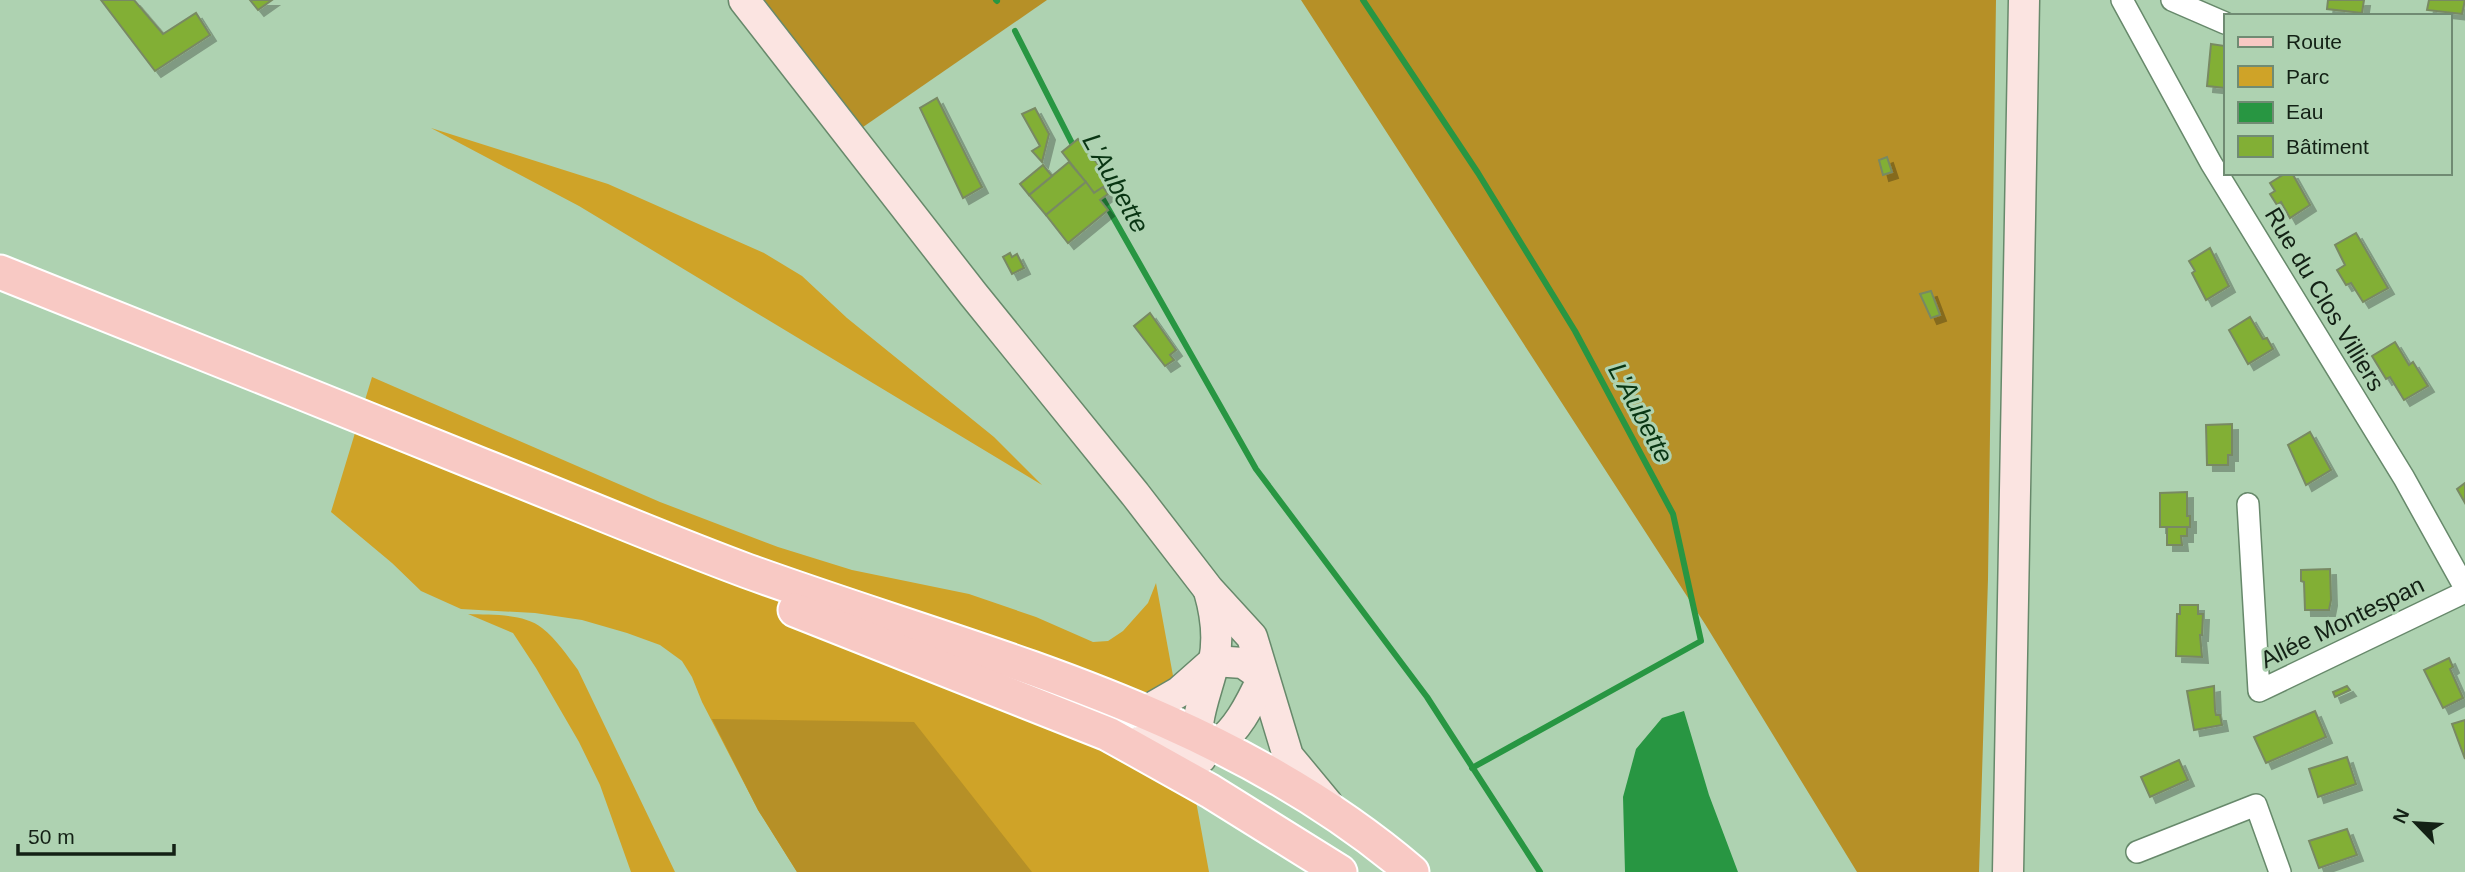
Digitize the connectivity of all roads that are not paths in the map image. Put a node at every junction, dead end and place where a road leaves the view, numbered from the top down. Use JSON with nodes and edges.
{"nodes":[{"id":1,"x":744,"y":0,"type":"edge"},
{"id":2,"x":2024,"y":0,"type":"edge"},
{"id":3,"x":2172,"y":0,"type":"edge"},
{"id":4,"x":2130,"y":5,"type":"edge"},
{"id":5,"x":2224,"y":23,"type":"edge"},
{"id":6,"x":0,"y":272,"type":"edge"},
{"id":7,"x":0,"y":292,"type":"edge"},
{"id":8,"x":2248,"y":505,"type":"dead end"},
{"id":9,"x":1209,"y":590,"type":"junction"},
{"id":10,"x":2465,"y":590,"type":"edge"},
{"id":11,"x":1214,"y":661,"type":"junction"},
{"id":12,"x":1264,"y":677,"type":"junction"},
{"id":13,"x":1146,"y":711,"type":"junction"},
{"id":14,"x":1108,"y":734,"type":"junction"},
{"id":15,"x":1204,"y":744,"type":"junction"},
{"id":16,"x":1210,"y":791,"type":"junction"},
{"id":17,"x":1335,"y":813,"type":"junction"},
{"id":18,"x":2137,"y":852,"type":"dead end"},
{"id":19,"x":1340,"y":872,"type":"edge"},
{"id":20,"x":1412,"y":872,"type":"edge"},
{"id":21,"x":2008,"y":872,"type":"edge"},
{"id":22,"x":2280,"y":872,"type":"edge"}],
"edges":[{"from":1,"to":9,"type":"street"},
{"from":2,"to":21,"type":"street"},
{"from":3,"to":5,"type":"street"},
{"from":4,"to":10,"type":"street","name":"Rue du Clos Villiers"},
{"from":6,"to":13,"type":"main road"},
{"from":7,"to":14,"type":"main road"},
{"from":8,"to":10,"type":"street","name":"Allée Montespan"},
{"from":9,"to":11,"type":"street"},
{"from":9,"to":12,"type":"street"},
{"from":11,"to":12,"type":"street"},
{"from":11,"to":13,"type":"street"},
{"from":11,"to":15,"type":"street"},
{"from":12,"to":15,"type":"street"},
{"from":12,"to":17,"type":"street"},
{"from":13,"to":15,"type":"main road"},
{"from":14,"to":15,"type":"street"},
{"from":14,"to":16,"type":"main road"},
{"from":15,"to":16,"type":"street"},
{"from":15,"to":17,"type":"main road"},
{"from":16,"to":19,"type":"main road"},
{"from":17,"to":20,"type":"main road"},
{"from":18,"to":22,"type":"street"}]}
